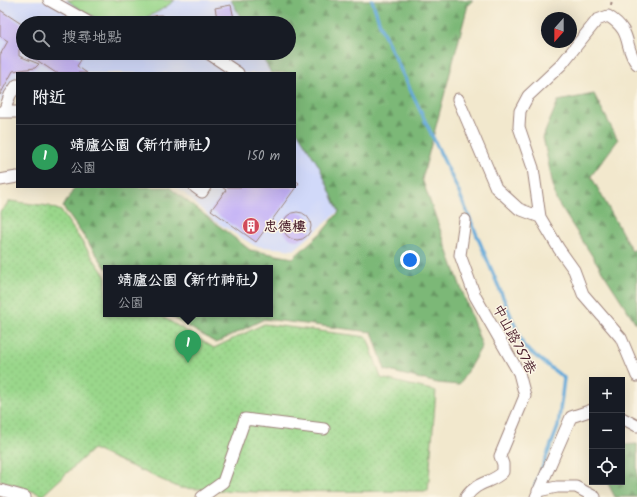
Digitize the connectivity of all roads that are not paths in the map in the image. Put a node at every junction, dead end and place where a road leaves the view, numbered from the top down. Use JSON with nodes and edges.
{"nodes":[{"id":1,"x":49,"y":0,"type":"edge"},
{"id":2,"x":78,"y":16,"type":"edge"},
{"id":3,"x":218,"y":60,"type":"edge"},
{"id":4,"x":637,"y":64,"type":"edge"},
{"id":5,"x":236,"y":72,"type":"edge"},
{"id":6,"x":16,"y":86,"type":"edge"},
{"id":7,"x":458,"y":99,"type":"dead end"},
{"id":8,"x":2,"y":112,"type":"edge"},
{"id":9,"x":16,"y":112,"type":"edge"},
{"id":10,"x":16,"y":177,"type":"edge"},
{"id":11,"x":0,"y":180,"type":"edge"},
{"id":12,"x":196,"y":188,"type":"edge"},
{"id":13,"x":204,"y":188,"type":"edge"},
{"id":14,"x":540,"y":217,"type":"junction"},
{"id":15,"x":465,"y":220,"type":"dead end"},
{"id":16,"x":637,"y":376,"type":"edge"},
{"id":17,"x":589,"y":411,"type":"edge"},
{"id":18,"x":625,"y":420,"type":"edge"},
{"id":19,"x":637,"y":426,"type":"edge"},
{"id":20,"x":324,"y":429,"type":"dead end"},
{"id":21,"x":0,"y":490,"type":"edge"},
{"id":22,"x":537,"y":494,"type":"edge"},
{"id":23,"x":25,"y":497,"type":"edge"},
{"id":24,"x":202,"y":497,"type":"edge"},
{"id":25,"x":466,"y":497,"type":"edge"},
{"id":26,"x":595,"y":497,"type":"edge"}],
"edges":[{"from":1,"to":2,"type":"lane"},
{"from":3,"to":5,"type":"lane"},
{"from":4,"to":14,"type":"lane"},
{"from":6,"to":8,"type":"lane"},
{"from":7,"to":14,"type":"lane"},
{"from":8,"to":9,"type":"lane"},
{"from":10,"to":11,"type":"lane"},
{"from":12,"to":13,"type":"lane"},
{"from":14,"to":16,"type":"lane"},
{"from":15,"to":25,"type":"lane","name":"中山路757巷"},
{"from":17,"to":22,"type":"lane"},
{"from":18,"to":19,"type":"lane"},
{"from":20,"to":24,"type":"lane"},
{"from":21,"to":23,"type":"lane"},
{"from":22,"to":26,"type":"lane"}]}
